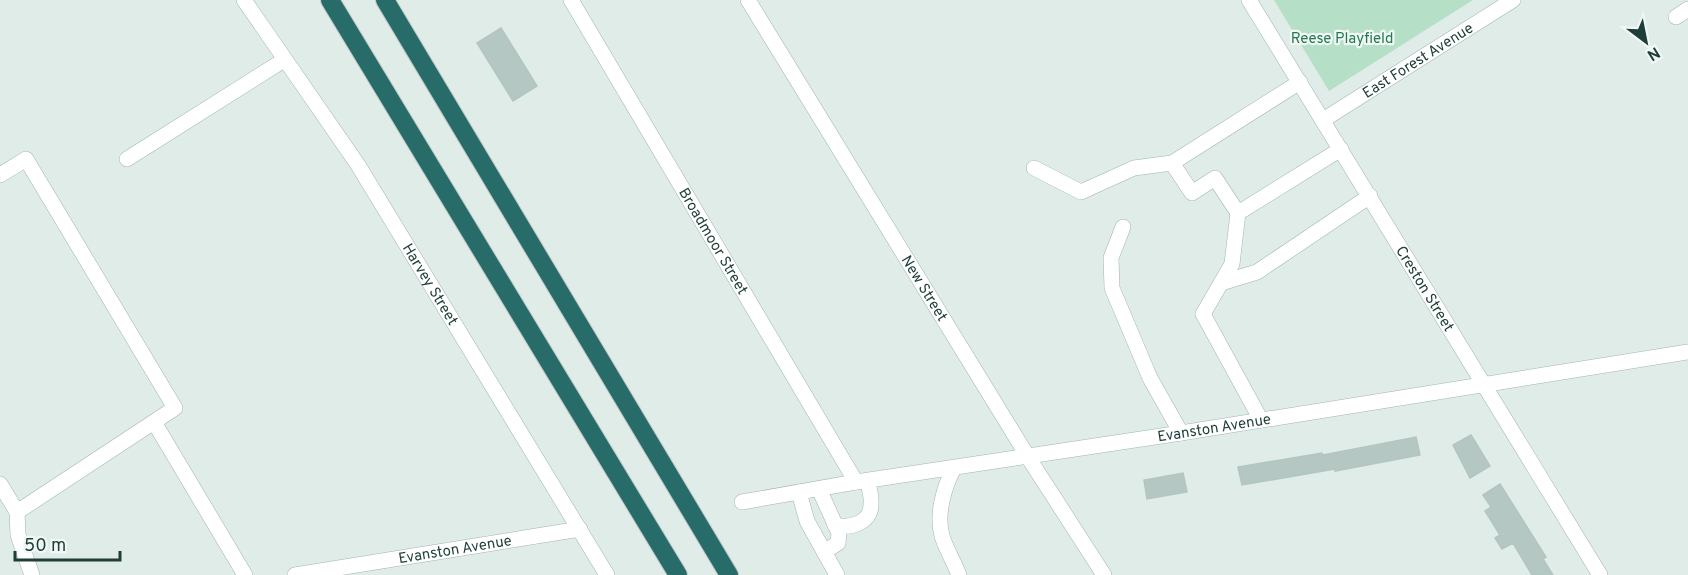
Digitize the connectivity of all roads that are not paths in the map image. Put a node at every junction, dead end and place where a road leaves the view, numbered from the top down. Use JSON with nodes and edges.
{"nodes":[{"id":1,"x":244,"y":0,"type":"edge"},
{"id":2,"x":330,"y":0,"type":"edge"},
{"id":3,"x":385,"y":0,"type":"edge"},
{"id":4,"x":571,"y":0,"type":"edge"},
{"id":5,"x":748,"y":0,"type":"edge"},
{"id":6,"x":1250,"y":0,"type":"edge"},
{"id":7,"x":1508,"y":1,"type":"edge"},
{"id":8,"x":284,"y":60,"type":"junction"},
{"id":9,"x":1300,"y":82,"type":"junction"},
{"id":10,"x":1323,"y":120,"type":"junction"},
{"id":11,"x":1341,"y":149,"type":"junction"},
{"id":12,"x":127,"y":159,"type":"dead end"},
{"id":13,"x":1172,"y":163,"type":"junction"},
{"id":14,"x":1034,"y":168,"type":"dead end"},
{"id":15,"x":0,"y":175,"type":"edge"},
{"id":16,"x":1370,"y":196,"type":"junction"},
{"id":17,"x":1238,"y":213,"type":"junction"},
{"id":18,"x":1123,"y":227,"type":"dead end"},
{"id":19,"x":1221,"y":283,"type":"junction"},
{"id":20,"x":1688,"y":352,"type":"edge"},
{"id":21,"x":1486,"y":385,"type":"junction"},
{"id":22,"x":1261,"y":420,"type":"junction"},
{"id":23,"x":154,"y":422,"type":"junction"},
{"id":24,"x":1181,"y":433,"type":"junction"},
{"id":25,"x":1028,"y":457,"type":"junction"},
{"id":26,"x":954,"y":468,"type":"junction"},
{"id":27,"x":862,"y":481,"type":"junction"},
{"id":28,"x":0,"y":484,"type":"edge"},
{"id":29,"x":819,"y":489,"type":"junction"},
{"id":30,"x":799,"y":492,"type":"junction"},
{"id":31,"x":741,"y":502,"type":"dead end"},
{"id":32,"x":17,"y":512,"type":"junction"},
{"id":33,"x":835,"y":525,"type":"junction"},
{"id":34,"x":580,"y":529,"type":"junction"},
{"id":35,"x":824,"y":552,"type":"junction"},
{"id":36,"x":605,"y":574,"type":"edge"},
{"id":37,"x":32,"y":575,"type":"edge"},
{"id":38,"x":245,"y":575,"type":"edge"},
{"id":39,"x":295,"y":575,"type":"edge"},
{"id":40,"x":678,"y":575,"type":"edge"},
{"id":41,"x":729,"y":575,"type":"edge"},
{"id":42,"x":837,"y":575,"type":"edge"},
{"id":43,"x":959,"y":575,"type":"edge"},
{"id":44,"x":1104,"y":575,"type":"edge"},
{"id":45,"x":1600,"y":575,"type":"edge"}],
"edges":[{"from":1,"to":8,"type":"street","name":"Harvey Street"},
{"from":2,"to":40,"type":"highway"},
{"from":3,"to":41,"type":"highway"},
{"from":4,"to":27,"type":"street","name":"Broadmoor Street"},
{"from":5,"to":25,"type":"street","name":"New Street"},
{"from":6,"to":9,"type":"street","name":"Creston Street"},
{"from":7,"to":10,"type":"street","name":"East Forest Avenue"},
{"from":8,"to":12,"type":"street"},
{"from":8,"to":34,"type":"street","name":"Harvey Street"},
{"from":9,"to":10,"type":"street","name":"Creston Street"},
{"from":9,"to":13,"type":"street"},
{"from":10,"to":11,"type":"street","name":"Creston Street"},
{"from":11,"to":16,"type":"street","name":"Creston Street"},
{"from":11,"to":17,"type":"street"},
{"from":13,"to":14,"type":"street"},
{"from":13,"to":17,"type":"street"},
{"from":15,"to":23,"type":"street"},
{"from":16,"to":19,"type":"street"},
{"from":16,"to":21,"type":"street","name":"Creston Street"},
{"from":17,"to":19,"type":"street"},
{"from":18,"to":24,"type":"street"},
{"from":19,"to":22,"type":"street"},
{"from":20,"to":21,"type":"street","name":"Evanston Avenue"},
{"from":21,"to":22,"type":"street","name":"Evanston Avenue"},
{"from":21,"to":45,"type":"street","name":"Creston Street"},
{"from":22,"to":24,"type":"street","name":"Evanston Avenue"},
{"from":23,"to":32,"type":"street"},
{"from":23,"to":38,"type":"street"},
{"from":24,"to":25,"type":"street","name":"Evanston Avenue"},
{"from":25,"to":26,"type":"street","name":"Evanston Avenue"},
{"from":25,"to":44,"type":"street","name":"New Street"},
{"from":26,"to":27,"type":"street","name":"Evanston Avenue"},
{"from":26,"to":43,"type":"street"},
{"from":27,"to":29,"type":"street","name":"Evanston Avenue"},
{"from":27,"to":33,"type":"street"},
{"from":28,"to":32,"type":"street"},
{"from":29,"to":30,"type":"street","name":"Evanston Avenue"},
{"from":29,"to":33,"type":"street"},
{"from":30,"to":31,"type":"street","name":"Evanston Avenue"},
{"from":30,"to":35,"type":"street"},
{"from":32,"to":37,"type":"street"},
{"from":33,"to":35,"type":"street"},
{"from":34,"to":36,"type":"street","name":"Harvey Street"},
{"from":34,"to":39,"type":"street","name":"Evanston Avenue"},
{"from":35,"to":42,"type":"street"}]}
